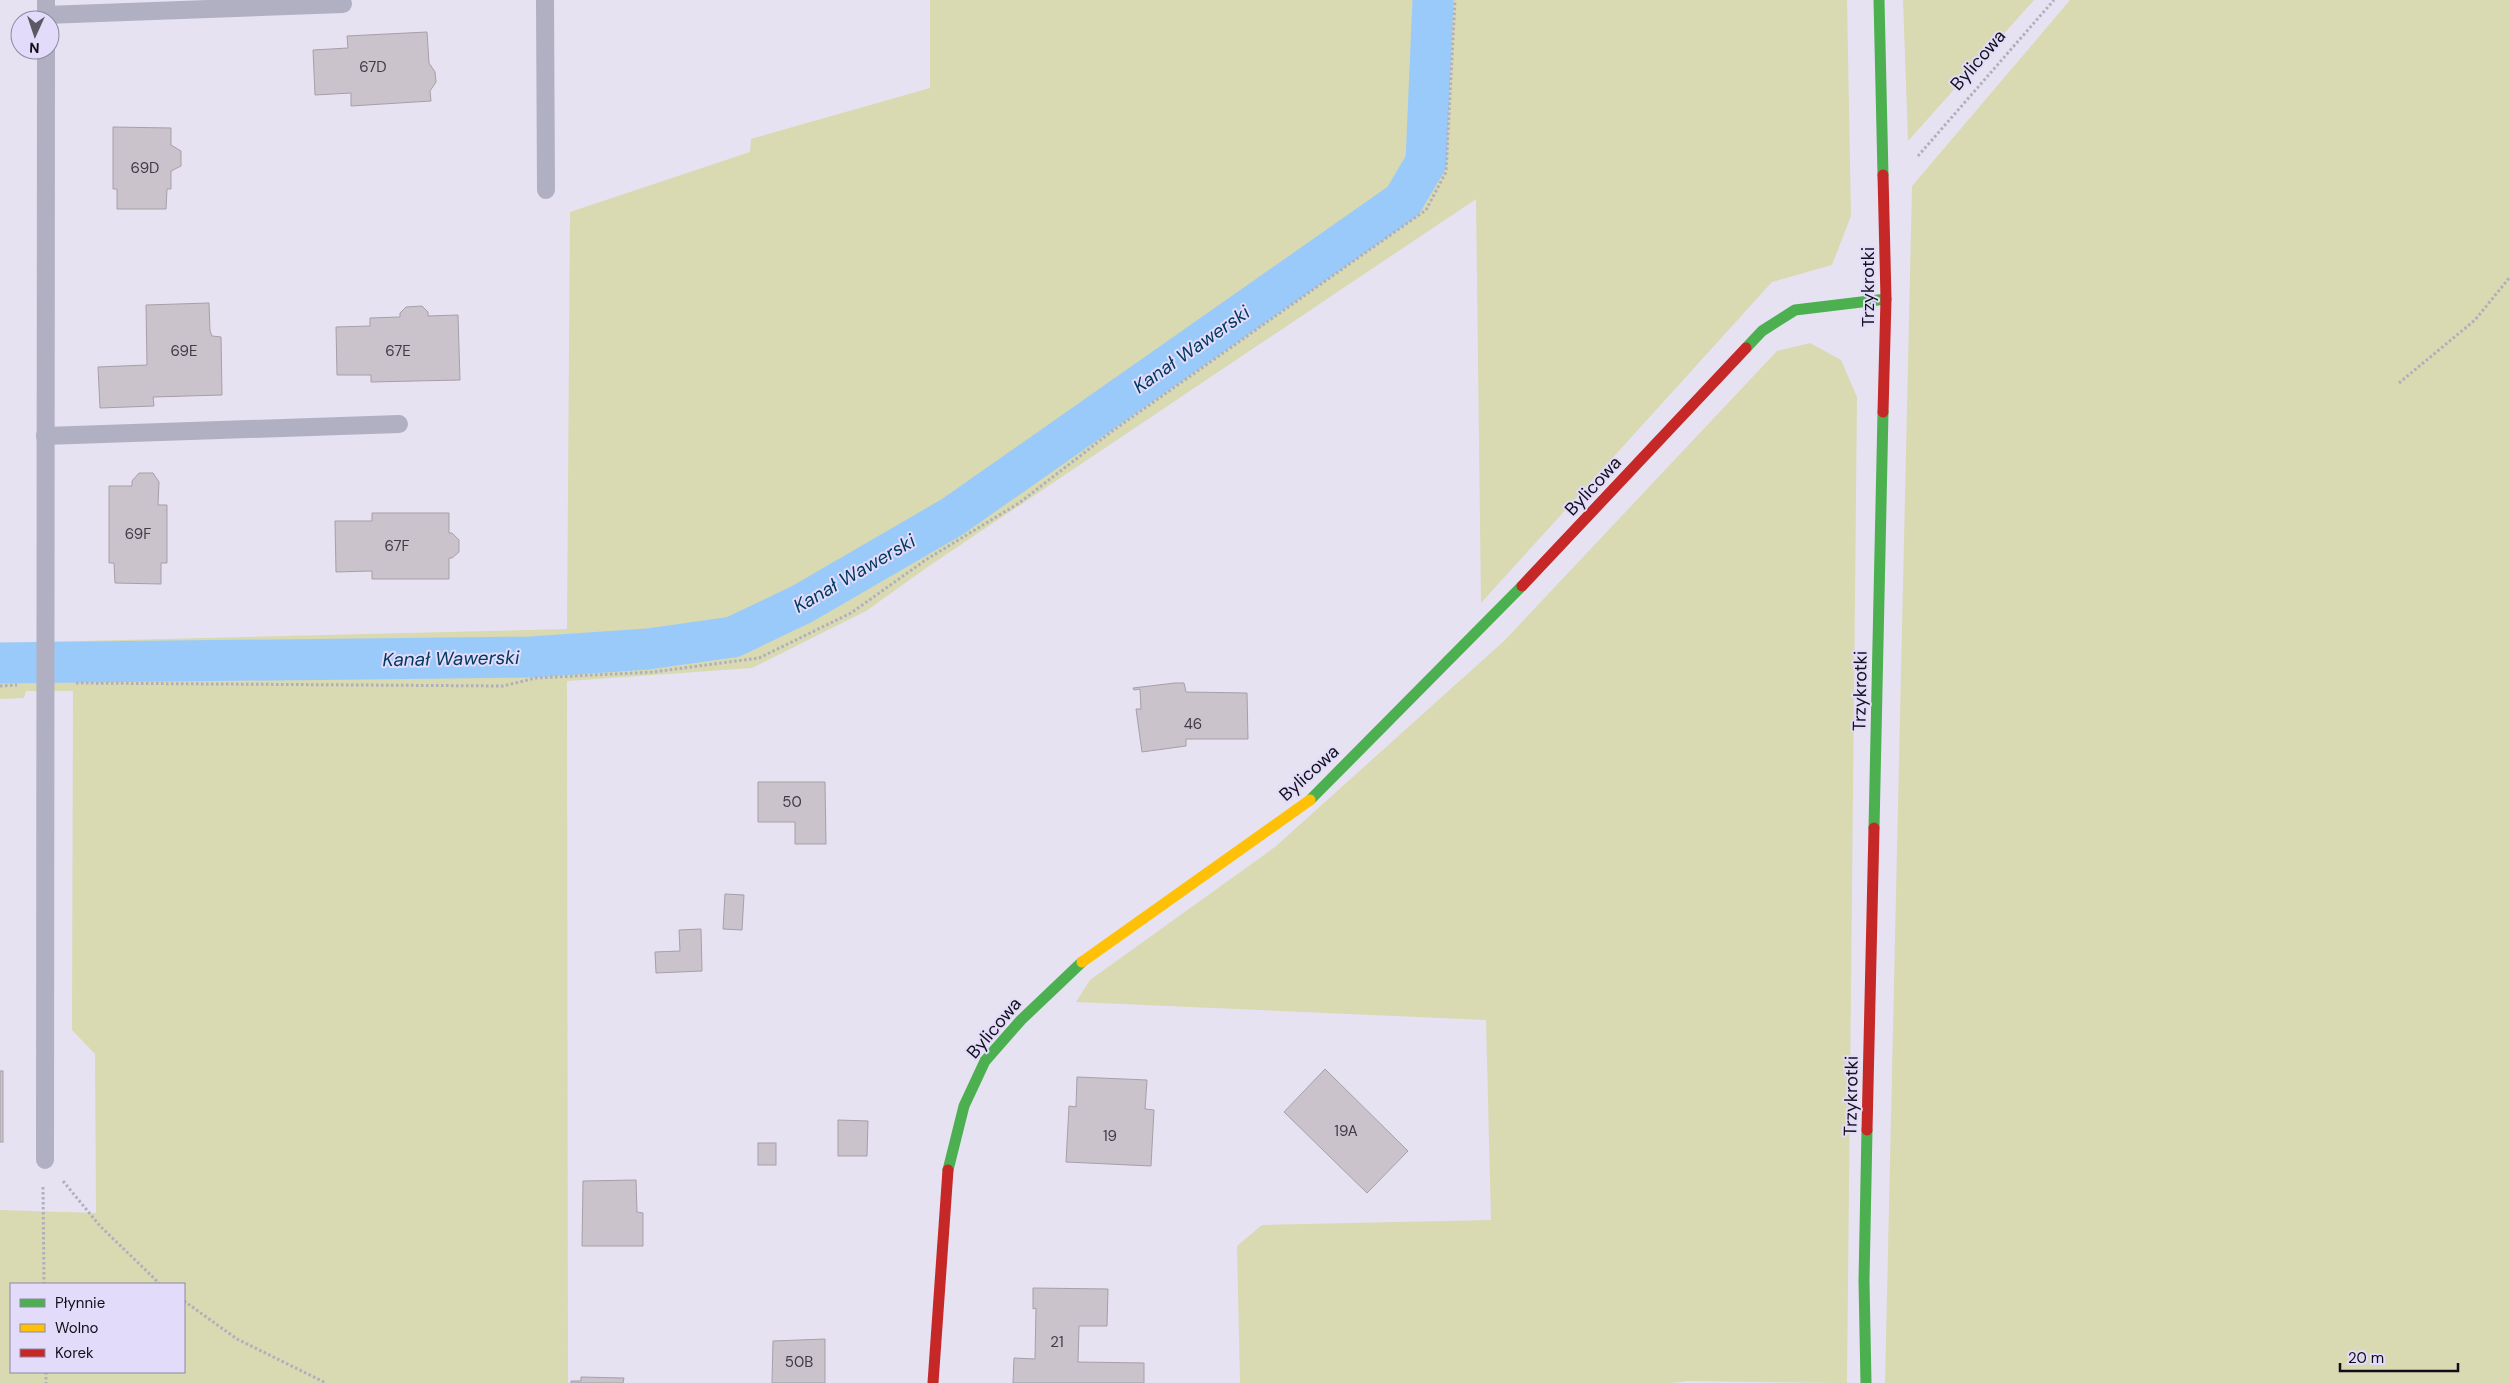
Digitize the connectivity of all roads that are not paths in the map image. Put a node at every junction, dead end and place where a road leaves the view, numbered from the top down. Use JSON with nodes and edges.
{"nodes":[{"id":1,"x":545,"y":0,"type":"edge"},
{"id":2,"x":1879,"y":0,"type":"edge"},
{"id":3,"x":343,"y":4,"type":"dead end"},
{"id":4,"x":60,"y":12,"type":"edge"},
{"id":5,"x":46,"y":60,"type":"edge"},
{"id":6,"x":546,"y":190,"type":"dead end"},
{"id":7,"x":1886,"y":299,"type":"junction"},
{"id":8,"x":399,"y":424,"type":"dead end"},
{"id":9,"x":45,"y":436,"type":"junction"},
{"id":10,"x":44,"y":1160,"type":"road end"},
{"id":11,"x":933,"y":1383,"type":"edge"},
{"id":12,"x":1866,"y":1383,"type":"edge"}],
"edges":[{"from":1,"to":6,"type":"lane"},
{"from":2,"to":7,"type":"street","name":"Trzykrotki"},
{"from":3,"to":4,"type":"lane"},
{"from":5,"to":9,"type":"lane"},
{"from":7,"to":11,"type":"street","name":"Bylicowa"},
{"from":7,"to":12,"type":"street","name":"Trzykrotki"},
{"from":8,"to":9,"type":"lane"},
{"from":9,"to":10,"type":"lane"}]}
